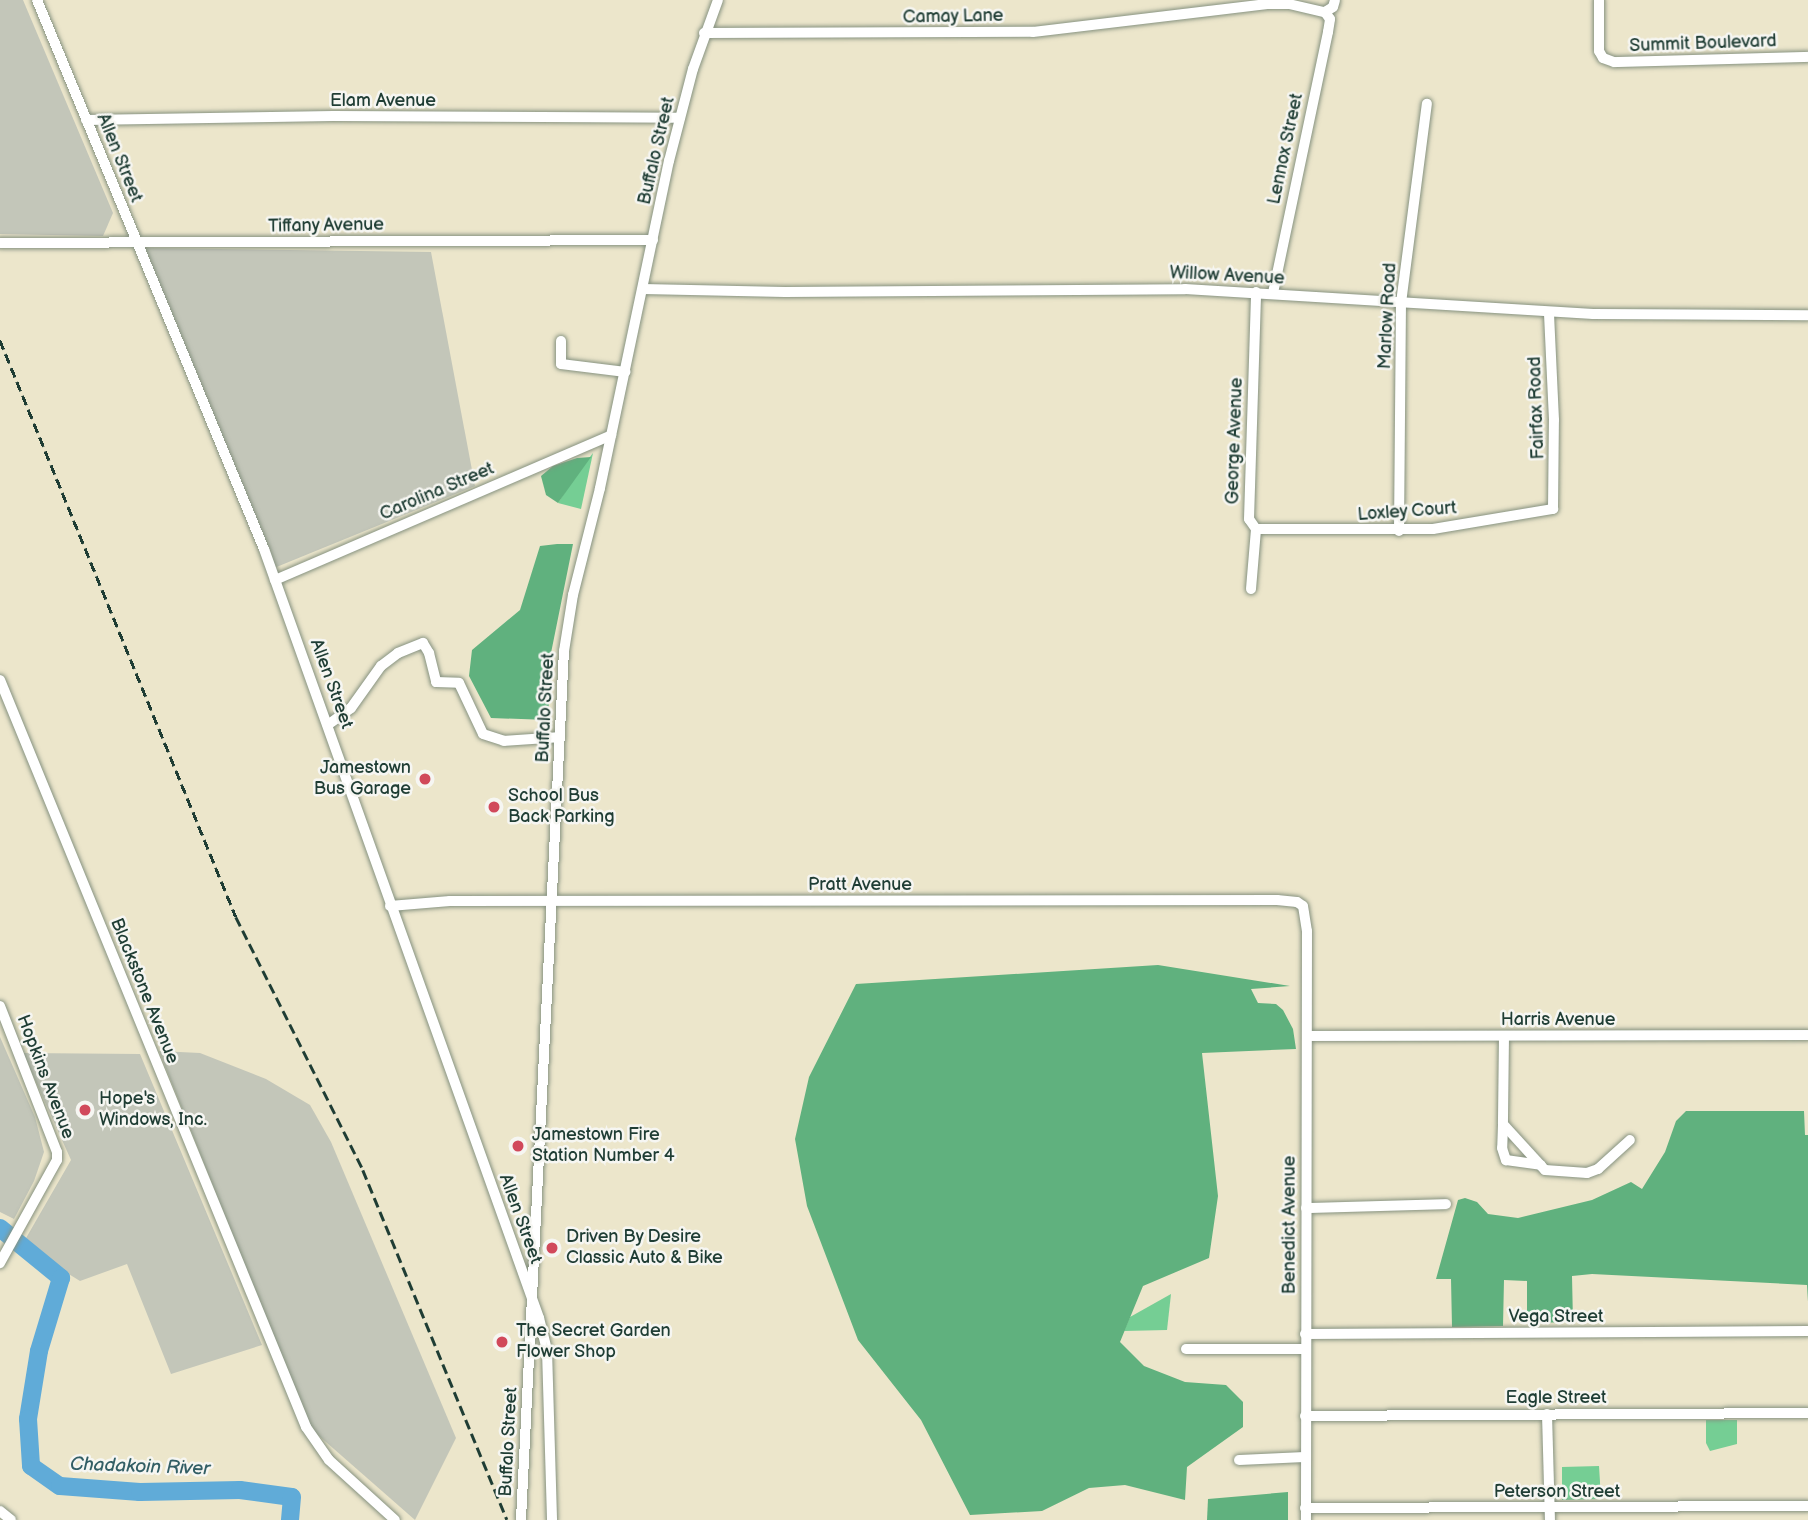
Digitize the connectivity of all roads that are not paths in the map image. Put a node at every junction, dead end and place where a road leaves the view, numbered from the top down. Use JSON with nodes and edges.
{"nodes":[{"id":1,"x":37,"y":0,"type":"edge"},
{"id":2,"x":718,"y":0,"type":"edge"},
{"id":3,"x":1335,"y":0,"type":"edge"},
{"id":4,"x":1599,"y":0,"type":"edge"},
{"id":5,"x":1325,"y":12,"type":"junction"},
{"id":6,"x":704,"y":33,"type":"junction"},
{"id":7,"x":1808,"y":57,"type":"edge"},
{"id":8,"x":1427,"y":104,"type":"dead end"},
{"id":9,"x":680,"y":118,"type":"junction"},
{"id":10,"x":86,"y":120,"type":"junction"},
{"id":11,"x":653,"y":240,"type":"junction"},
{"id":12,"x":0,"y":243,"type":"edge"},
{"id":13,"x":138,"y":244,"type":"junction"},
{"id":14,"x":643,"y":289,"type":"junction"},
{"id":15,"x":1256,"y":292,"type":"junction"},
{"id":16,"x":1273,"y":293,"type":"junction"},
{"id":17,"x":1401,"y":303,"type":"junction"},
{"id":18,"x":1549,"y":312,"type":"junction"},
{"id":19,"x":1808,"y":315,"type":"edge"},
{"id":20,"x":561,"y":341,"type":"dead end"},
{"id":21,"x":626,"y":372,"type":"junction"},
{"id":22,"x":611,"y":435,"type":"junction"},
{"id":23,"x":1555,"y":504,"type":"joint"},
{"id":24,"x":1256,"y":529,"type":"junction"},
{"id":25,"x":1399,"y":531,"type":"junction"},
{"id":26,"x":275,"y":580,"type":"junction"},
{"id":27,"x":1251,"y":589,"type":"dead end"},
{"id":28,"x":1,"y":687,"type":"edge"},
{"id":29,"x":329,"y":724,"type":"junction"},
{"id":30,"x":560,"y":737,"type":"junction"},
{"id":31,"x":552,"y":901,"type":"junction"},
{"id":32,"x":390,"y":906,"type":"junction"},
{"id":33,"x":1307,"y":931,"type":"joint"},
{"id":34,"x":0,"y":1006,"type":"edge"},
{"id":35,"x":1808,"y":1035,"type":"edge"},
{"id":36,"x":1307,"y":1036,"type":"junction"},
{"id":37,"x":1504,"y":1036,"type":"junction"},
{"id":38,"x":1503,"y":1124,"type":"junction"},
{"id":39,"x":1630,"y":1140,"type":"dead end"},
{"id":40,"x":1541,"y":1165,"type":"junction"},
{"id":41,"x":1446,"y":1204,"type":"dead end"},
{"id":42,"x":1306,"y":1208,"type":"junction"},
{"id":43,"x":2,"y":1260,"type":"edge"},
{"id":44,"x":531,"y":1297,"type":"junction"},
{"id":45,"x":1808,"y":1331,"type":"edge"},
{"id":46,"x":1305,"y":1334,"type":"junction"},
{"id":47,"x":1186,"y":1349,"type":"dead end"},
{"id":48,"x":1305,"y":1349,"type":"junction"},
{"id":49,"x":547,"y":1359,"type":"junction"},
{"id":50,"x":528,"y":1360,"type":"junction"},
{"id":51,"x":1808,"y":1413,"type":"edge"},
{"id":52,"x":1547,"y":1414,"type":"junction"},
{"id":53,"x":1305,"y":1416,"type":"junction"},
{"id":54,"x":1305,"y":1457,"type":"junction"},
{"id":55,"x":1239,"y":1460,"type":"dead end"},
{"id":56,"x":1808,"y":1506,"type":"edge"},
{"id":57,"x":1306,"y":1508,"type":"junction"},
{"id":58,"x":1549,"y":1508,"type":"junction"},
{"id":59,"x":0,"y":1511,"type":"edge"},
{"id":60,"x":11,"y":1520,"type":"edge"},
{"id":61,"x":395,"y":1520,"type":"edge"},
{"id":62,"x":521,"y":1520,"type":"edge"},
{"id":63,"x":552,"y":1520,"type":"edge"},
{"id":64,"x":1306,"y":1520,"type":"edge"},
{"id":65,"x":1550,"y":1520,"type":"edge"}],
"edges":[{"from":1,"to":10,"type":"street","name":"Allen Street"},
{"from":2,"to":6,"type":"street","name":"Buffalo Street"},
{"from":3,"to":5,"type":"street"},
{"from":4,"to":7,"type":"street","name":"Summit Boulevard"},
{"from":5,"to":6,"type":"street","name":"Camay Lane"},
{"from":5,"to":16,"type":"street","name":"Lennox Street"},
{"from":6,"to":9,"type":"street","name":"Buffalo Street"},
{"from":8,"to":17,"type":"street","name":"Marlow Road"},
{"from":9,"to":10,"type":"street","name":"Elam Avenue"},
{"from":9,"to":11,"type":"street","name":"Buffalo Street"},
{"from":10,"to":13,"type":"street","name":"Allen Street"},
{"from":11,"to":13,"type":"street","name":"Tiffany Avenue"},
{"from":11,"to":14,"type":"street","name":"Buffalo Street"},
{"from":12,"to":13,"type":"street","name":"Tiffany Avenue"},
{"from":13,"to":26,"type":"street","name":"Allen Street"},
{"from":14,"to":15,"type":"street","name":"Willow Avenue"},
{"from":14,"to":21,"type":"street","name":"Buffalo Street"},
{"from":15,"to":16,"type":"street","name":"Willow Avenue"},
{"from":15,"to":24,"type":"street","name":"George Avenue"},
{"from":16,"to":17,"type":"street","name":"Willow Avenue"},
{"from":17,"to":18,"type":"street","name":"Willow Avenue"},
{"from":17,"to":25,"type":"street","name":"Marlow Road"},
{"from":18,"to":19,"type":"street","name":"Willow Avenue"},
{"from":18,"to":23,"type":"street","name":"Fairfax Road"},
{"from":20,"to":21,"type":"street"},
{"from":21,"to":22,"type":"street","name":"Buffalo Street"},
{"from":22,"to":26,"type":"street","name":"Carolina Street"},
{"from":22,"to":30,"type":"street","name":"Buffalo Street"},
{"from":23,"to":25,"type":"street","name":"Loxley Court"},
{"from":24,"to":25,"type":"street","name":"Loxley Court"},
{"from":24,"to":27,"type":"street","name":"George Avenue"},
{"from":26,"to":29,"type":"street","name":"Allen Street"},
{"from":28,"to":61,"type":"street","name":"Blackstone Avenue"},
{"from":29,"to":30,"type":"street"},
{"from":29,"to":32,"type":"street","name":"Allen Street"},
{"from":30,"to":31,"type":"street","name":"Buffalo Street"},
{"from":31,"to":32,"type":"street","name":"Pratt Avenue"},
{"from":31,"to":33,"type":"street","name":"Pratt Avenue"},
{"from":31,"to":44,"type":"street","name":"Buffalo Street"},
{"from":32,"to":44,"type":"street","name":"Allen Street"},
{"from":33,"to":36,"type":"street","name":"Benedict Avenue"},
{"from":34,"to":43,"type":"street","name":"Hopkins Avenue"},
{"from":35,"to":37,"type":"street","name":"Harris Avenue"},
{"from":36,"to":37,"type":"street","name":"Harris Avenue"},
{"from":36,"to":42,"type":"street","name":"Benedict Avenue"},
{"from":37,"to":38,"type":"street"},
{"from":38,"to":40,"type":"street"},
{"from":38,"to":40,"type":"street"},
{"from":39,"to":40,"type":"street"},
{"from":41,"to":42,"type":"street"},
{"from":42,"to":46,"type":"street","name":"Benedict Avenue"},
{"from":44,"to":49,"type":"street","name":"Allen Street"},
{"from":44,"to":50,"type":"street","name":"Buffalo Street"},
{"from":45,"to":46,"type":"street","name":"Vega Street"},
{"from":46,"to":48,"type":"street","name":"Benedict Avenue"},
{"from":47,"to":48,"type":"street"},
{"from":48,"to":53,"type":"street","name":"Benedict Avenue"},
{"from":49,"to":50,"type":"street"},
{"from":49,"to":63,"type":"street","name":"Allen Street"},
{"from":50,"to":62,"type":"street","name":"Buffalo Street"},
{"from":51,"to":52,"type":"street","name":"Eagle Street"},
{"from":52,"to":53,"type":"street","name":"Eagle Street"},
{"from":52,"to":58,"type":"street"},
{"from":53,"to":54,"type":"street","name":"Benedict Avenue"},
{"from":54,"to":55,"type":"street"},
{"from":54,"to":57,"type":"street","name":"Benedict Avenue"},
{"from":56,"to":58,"type":"street","name":"Peterson Street"},
{"from":57,"to":58,"type":"street","name":"Peterson Street"},
{"from":57,"to":64,"type":"street","name":"Benedict Avenue"},
{"from":58,"to":65,"type":"street"},
{"from":59,"to":60,"type":"street"}]}
